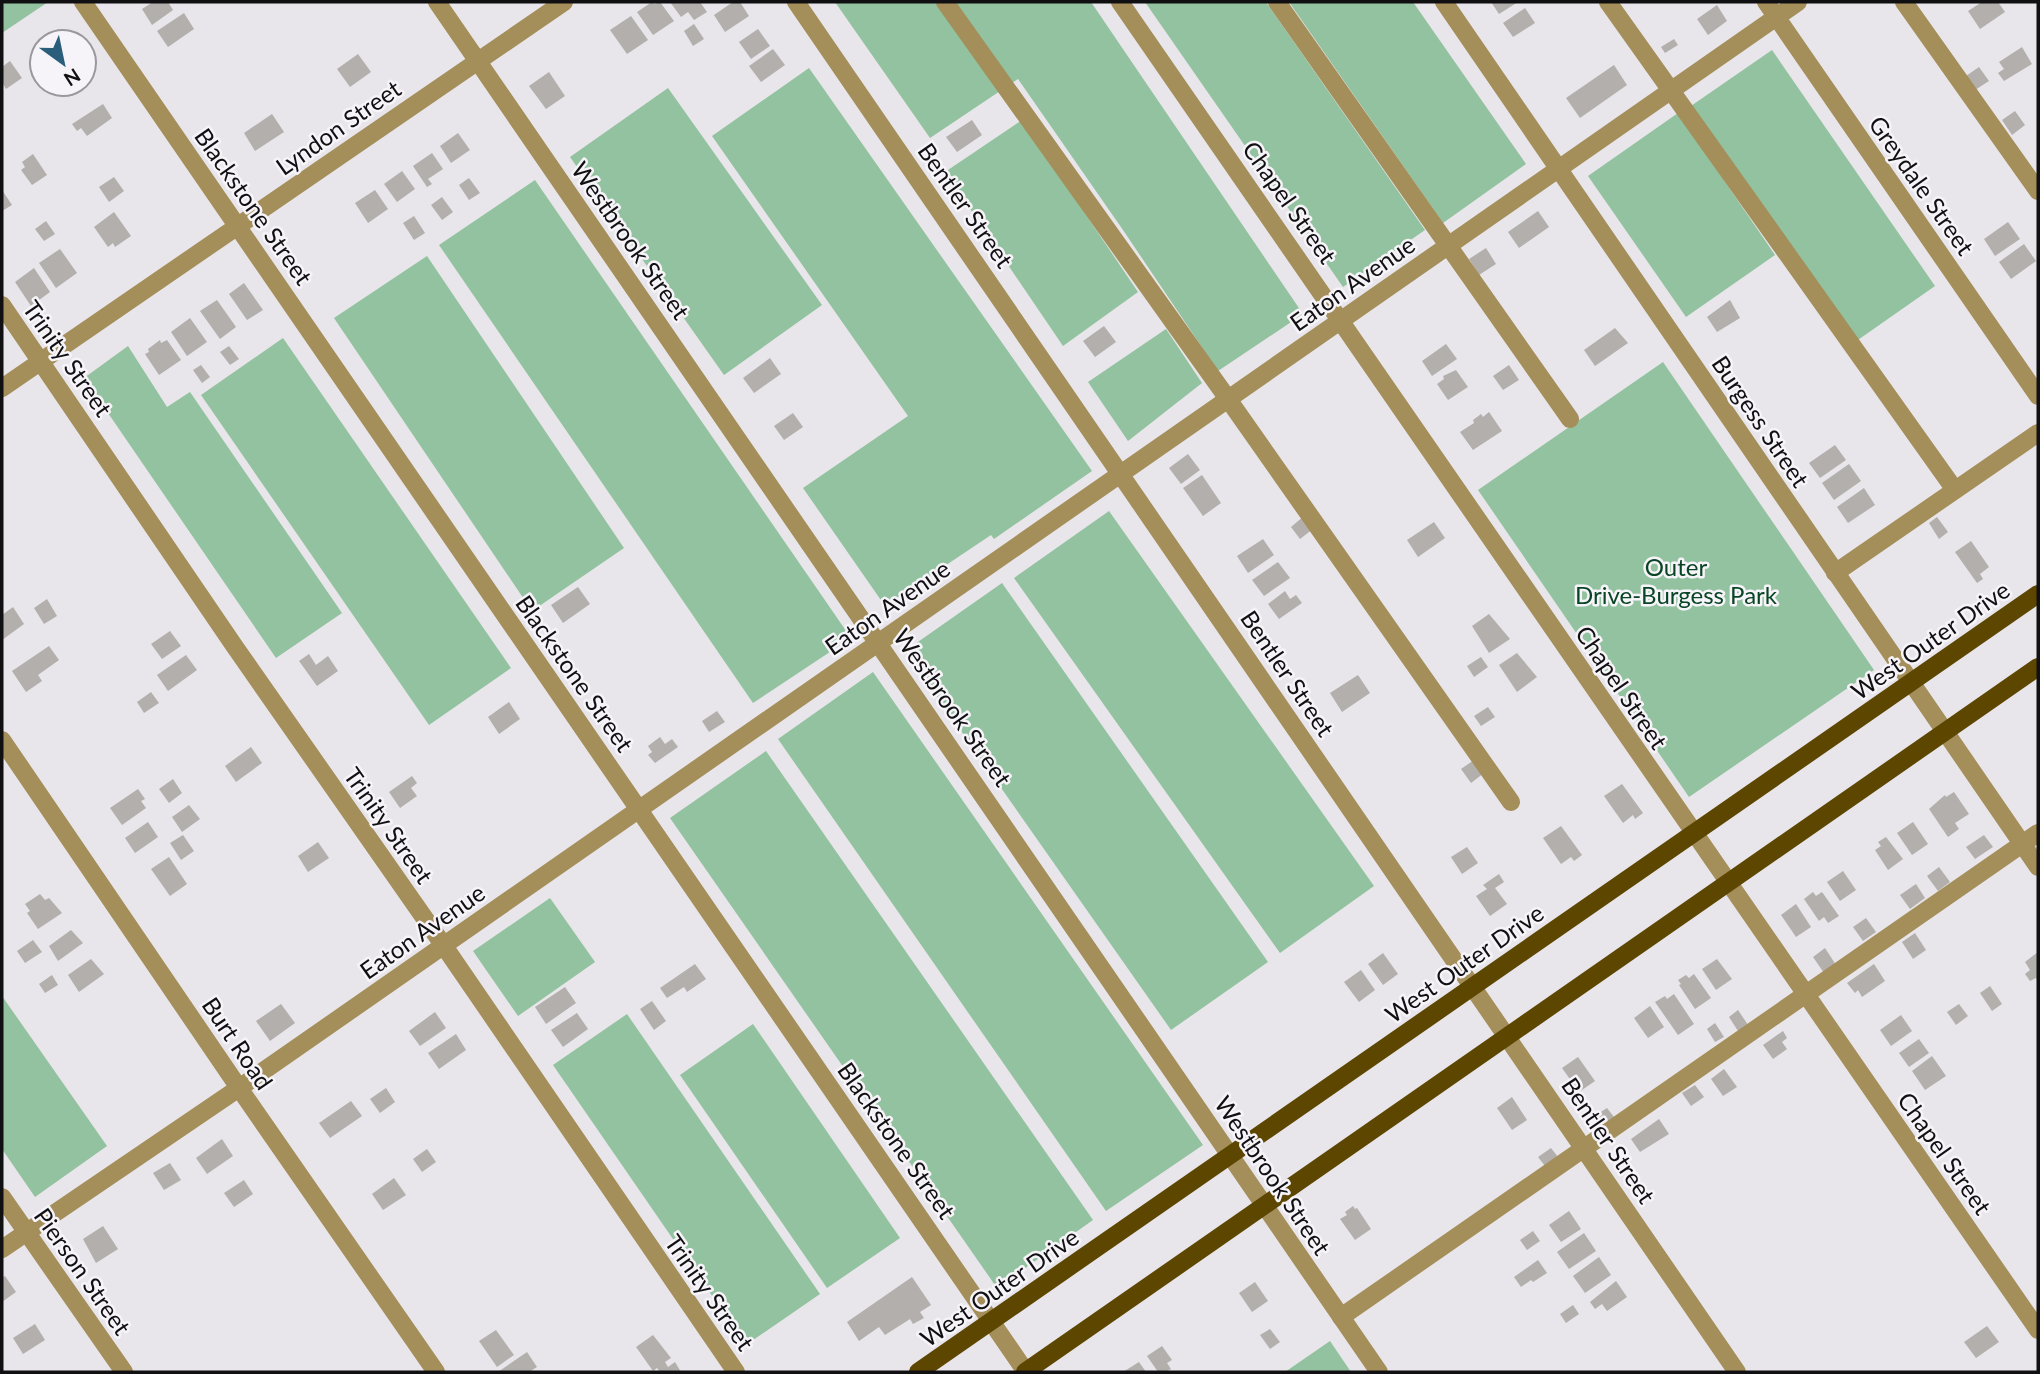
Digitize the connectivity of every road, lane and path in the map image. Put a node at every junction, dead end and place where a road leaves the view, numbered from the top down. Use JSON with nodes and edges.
{"nodes":[{"id":1,"x":83,"y":2,"type":"edge"},
{"id":2,"x":437,"y":2,"type":"edge"},
{"id":3,"x":564,"y":2,"type":"edge"},
{"id":4,"x":796,"y":2,"type":"edge"},
{"id":5,"x":945,"y":2,"type":"edge"},
{"id":6,"x":1120,"y":2,"type":"edge"},
{"id":7,"x":1277,"y":2,"type":"edge"},
{"id":8,"x":1444,"y":2,"type":"edge"},
{"id":9,"x":1608,"y":2,"type":"edge"},
{"id":10,"x":1766,"y":2,"type":"edge"},
{"id":11,"x":1798,"y":2,"type":"edge"},
{"id":12,"x":1904,"y":2,"type":"edge"},
{"id":13,"x":1776,"y":17,"type":"junction"},
{"id":14,"x":478,"y":61,"type":"junction"},
{"id":15,"x":1670,"y":90,"type":"junction"},
{"id":16,"x":1559,"y":168,"type":"junction"},
{"id":17,"x":2038,"y":191,"type":"edge"},
{"id":18,"x":237,"y":225,"type":"junction"},
{"id":19,"x":1448,"y":245,"type":"junction"},
{"id":20,"x":2,"y":305,"type":"edge"},
{"id":21,"x":1342,"y":320,"type":"junction"},
{"id":22,"x":40,"y":360,"type":"junction"},
{"id":23,"x":2,"y":388,"type":"edge"},
{"id":24,"x":2038,"y":396,"type":"edge"},
{"id":25,"x":1228,"y":399,"type":"junction"},
{"id":26,"x":1570,"y":419,"type":"dead end"},
{"id":27,"x":2038,"y":433,"type":"edge"},
{"id":28,"x":1121,"y":474,"type":"junction"},
{"id":29,"x":1955,"y":490,"type":"junction"},
{"id":30,"x":1835,"y":573,"type":"junction"},
{"id":31,"x":2038,"y":594,"type":"edge"},
{"id":32,"x":879,"y":643,"type":"junction"},
{"id":33,"x":2038,"y":667,"type":"edge"},
{"id":34,"x":1911,"y":684,"type":"junction"},
{"id":35,"x":1945,"y":732,"type":"junction"},
{"id":36,"x":2,"y":740,"type":"edge"},
{"id":37,"x":1511,"y":802,"type":"dead end"},
{"id":38,"x":638,"y":809,"type":"junction"},
{"id":39,"x":1693,"y":833,"type":"junction"},
{"id":40,"x":2038,"y":833,"type":"edge"},
{"id":41,"x":2022,"y":844,"type":"junction"},
{"id":42,"x":2038,"y":867,"type":"edge"},
{"id":43,"x":1728,"y":883,"type":"junction"},
{"id":44,"x":444,"y":946,"type":"junction"},
{"id":45,"x":1474,"y":986,"type":"junction"},
{"id":46,"x":1806,"y":995,"type":"junction"},
{"id":47,"x":1508,"y":1037,"type":"junction"},
{"id":48,"x":239,"y":1088,"type":"junction"},
{"id":49,"x":1585,"y":1149,"type":"junction"},
{"id":50,"x":1231,"y":1157,"type":"junction"},
{"id":51,"x":2,"y":1197,"type":"edge"},
{"id":52,"x":1264,"y":1207,"type":"junction"},
{"id":53,"x":27,"y":1232,"type":"junction"},
{"id":54,"x":2,"y":1249,"type":"edge"},
{"id":55,"x":1341,"y":1317,"type":"junction"},
{"id":56,"x":992,"y":1321,"type":"junction"},
{"id":57,"x":2038,"y":1330,"type":"edge"},
{"id":58,"x":124,"y":1372,"type":"edge"},
{"id":59,"x":436,"y":1372,"type":"edge"},
{"id":60,"x":736,"y":1372,"type":"edge"},
{"id":61,"x":918,"y":1372,"type":"edge"},
{"id":62,"x":1026,"y":1372,"type":"edge"},
{"id":63,"x":1379,"y":1372,"type":"edge"},
{"id":64,"x":1737,"y":1372,"type":"edge"}],
"edges":[{"from":1,"to":18,"type":"street","name":"Blackstone Street"},
{"from":2,"to":14,"type":"street","name":"Westbrook Street"},
{"from":3,"to":14,"type":"street","name":"Lyndon Street"},
{"from":4,"to":28,"type":"street","name":"Bentler Street"},
{"from":5,"to":25,"type":"street"},
{"from":6,"to":21,"type":"street","name":"Chapel Street"},
{"from":7,"to":19,"type":"street"},
{"from":8,"to":16,"type":"street","name":"Burgess Street"},
{"from":9,"to":15,"type":"street"},
{"from":10,"to":13,"type":"street","name":"Greydale Street"},
{"from":11,"to":13,"type":"street","name":"Eaton Avenue"},
{"from":12,"to":17,"type":"street"},
{"from":13,"to":15,"type":"street","name":"Eaton Avenue"},
{"from":13,"to":24,"type":"street","name":"Greydale Street"},
{"from":14,"to":18,"type":"street","name":"Lyndon Street"},
{"from":14,"to":32,"type":"street","name":"Westbrook Street"},
{"from":15,"to":16,"type":"street","name":"Eaton Avenue"},
{"from":15,"to":29,"type":"street"},
{"from":16,"to":19,"type":"street","name":"Eaton Avenue"},
{"from":16,"to":30,"type":"street","name":"Burgess Street"},
{"from":18,"to":22,"type":"street","name":"Lyndon Street"},
{"from":18,"to":38,"type":"street","name":"Blackstone Street"},
{"from":19,"to":21,"type":"street","name":"Eaton Avenue"},
{"from":19,"to":26,"type":"street"},
{"from":20,"to":22,"type":"street","name":"Trinity Street"},
{"from":21,"to":25,"type":"street","name":"Eaton Avenue"},
{"from":21,"to":39,"type":"street","name":"Chapel Street"},
{"from":22,"to":23,"type":"street","name":"Lyndon Street"},
{"from":22,"to":44,"type":"street","name":"Trinity Street"},
{"from":25,"to":28,"type":"street","name":"Eaton Avenue"},
{"from":25,"to":37,"type":"street"},
{"from":27,"to":29,"type":"street"},
{"from":28,"to":32,"type":"street","name":"Eaton Avenue"},
{"from":28,"to":45,"type":"street","name":"Bentler Street"},
{"from":29,"to":30,"type":"street"},
{"from":30,"to":34,"type":"street","name":"Burgess Street"},
{"from":31,"to":34,"type":"main road","name":"West Outer Drive"},
{"from":32,"to":38,"type":"street","name":"Eaton Avenue"},
{"from":32,"to":50,"type":"street","name":"Westbrook Street"},
{"from":33,"to":35,"type":"main road"},
{"from":34,"to":35,"type":"street","name":"Burgess Street"},
{"from":34,"to":39,"type":"main road","name":"West Outer Drive"},
{"from":35,"to":41,"type":"street","name":"Burgess Street"},
{"from":35,"to":43,"type":"main road"},
{"from":36,"to":48,"type":"street","name":"Burt Road"},
{"from":38,"to":44,"type":"street","name":"Eaton Avenue"},
{"from":38,"to":56,"type":"street","name":"Blackstone Street"},
{"from":39,"to":43,"type":"street","name":"Chapel Street"},
{"from":39,"to":45,"type":"main road","name":"West Outer Drive"},
{"from":40,"to":41,"type":"street"},
{"from":41,"to":42,"type":"street","name":"Burgess Street"},
{"from":41,"to":46,"type":"street"},
{"from":43,"to":46,"type":"street","name":"Chapel Street"},
{"from":43,"to":47,"type":"main road"},
{"from":44,"to":48,"type":"street","name":"Eaton Avenue"},
{"from":44,"to":60,"type":"street","name":"Trinity Street"},
{"from":45,"to":47,"type":"street","name":"Bentler Street"},
{"from":45,"to":50,"type":"main road","name":"West Outer Drive"},
{"from":46,"to":49,"type":"street"},
{"from":46,"to":57,"type":"street","name":"Chapel Street"},
{"from":47,"to":49,"type":"street","name":"Bentler Street"},
{"from":47,"to":52,"type":"main road"},
{"from":48,"to":53,"type":"street","name":"Eaton Avenue"},
{"from":48,"to":59,"type":"street","name":"Burt Road"},
{"from":49,"to":55,"type":"street"},
{"from":49,"to":64,"type":"street","name":"Bentler Street"},
{"from":50,"to":52,"type":"street","name":"Westbrook Street"},
{"from":50,"to":56,"type":"main road","name":"West Outer Drive"},
{"from":51,"to":53,"type":"street","name":"Pierson Street"},
{"from":52,"to":55,"type":"street","name":"Westbrook Street"},
{"from":52,"to":62,"type":"main road"},
{"from":53,"to":54,"type":"street","name":"Eaton Avenue"},
{"from":53,"to":58,"type":"street","name":"Pierson Street"},
{"from":55,"to":63,"type":"street","name":"Westbrook Street"},
{"from":56,"to":61,"type":"main road","name":"West Outer Drive"},
{"from":56,"to":62,"type":"street","name":"Blackstone Street"}]}
